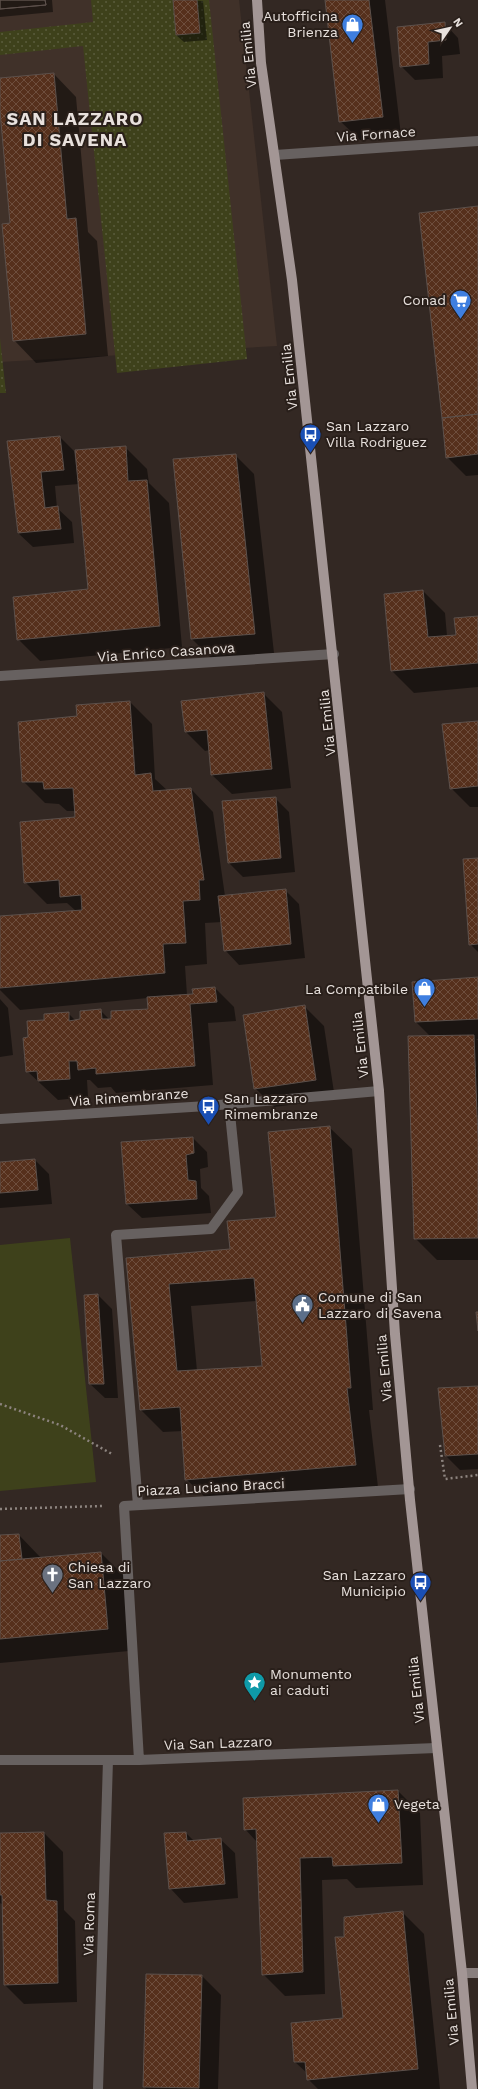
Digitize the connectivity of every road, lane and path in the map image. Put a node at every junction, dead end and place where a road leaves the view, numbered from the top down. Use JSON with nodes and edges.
{"nodes":[{"id":1,"x":256,"y":0,"type":"edge"},
{"id":2,"x":478,"y":141,"type":"edge"},
{"id":3,"x":275,"y":155,"type":"junction"},
{"id":4,"x":334,"y":654,"type":"junction"},
{"id":5,"x":0,"y":676,"type":"edge"},
{"id":6,"x":379,"y":1091,"type":"junction"},
{"id":7,"x":229,"y":1104,"type":"junction"},
{"id":8,"x":0,"y":1119,"type":"edge"},
{"id":9,"x":0,"y":1404,"type":"edge"},
{"id":10,"x":440,"y":1444,"type":"dead end"},
{"id":11,"x":118,"y":1458,"type":"dead end"},
{"id":12,"x":478,"y":1475,"type":"edge"},
{"id":13,"x":410,"y":1489,"type":"junction"},
{"id":14,"x":138,"y":1505,"type":"junction"},
{"id":15,"x":124,"y":1506,"type":"junction"},
{"id":16,"x":0,"y":1510,"type":"edge"},
{"id":17,"x":436,"y":1748,"type":"junction"},
{"id":18,"x":0,"y":1760,"type":"edge"},
{"id":19,"x":108,"y":1760,"type":"junction"},
{"id":20,"x":139,"y":1760,"type":"junction"},
{"id":21,"x":462,"y":1973,"type":"junction"},
{"id":22,"x":478,"y":1973,"type":"edge"},
{"id":23,"x":98,"y":2089,"type":"edge"},
{"id":24,"x":472,"y":2089,"type":"edge"}],
"edges":[{"from":1,"to":3,"type":"main road","name":"Via Emilia"},
{"from":2,"to":3,"type":"street","name":"Via Fornace"},
{"from":3,"to":4,"type":"main road","name":"Via Emilia"},
{"from":4,"to":5,"type":"street","name":"Via Enrico Casanova"},
{"from":4,"to":6,"type":"main road","name":"Via Emilia"},
{"from":6,"to":7,"type":"street","name":"Via Rimembranze"},
{"from":6,"to":13,"type":"main road","name":"Via Emilia"},
{"from":7,"to":8,"type":"street","name":"Via Rimembranze"},
{"from":7,"to":14,"type":"street"},
{"from":9,"to":11,"type":"path"},
{"from":10,"to":12,"type":"path"},
{"from":13,"to":14,"type":"street","name":"Piazza Luciano Bracci"},
{"from":13,"to":17,"type":"main road","name":"Via Emilia"},
{"from":14,"to":15,"type":"street","name":"Piazza Luciano Bracci"},
{"from":15,"to":16,"type":"path"},
{"from":15,"to":20,"type":"street","name":"Piazza Luciano Bracci"},
{"from":17,"to":20,"type":"street","name":"Via San Lazzaro"},
{"from":17,"to":21,"type":"main road","name":"Via Emilia"},
{"from":18,"to":19,"type":"street","name":"Via San Lazzaro"},
{"from":19,"to":20,"type":"street","name":"Via San Lazzaro"},
{"from":19,"to":23,"type":"street","name":"Via Roma"},
{"from":21,"to":22,"type":"street"},
{"from":21,"to":24,"type":"main road","name":"Via Emilia"}]}
